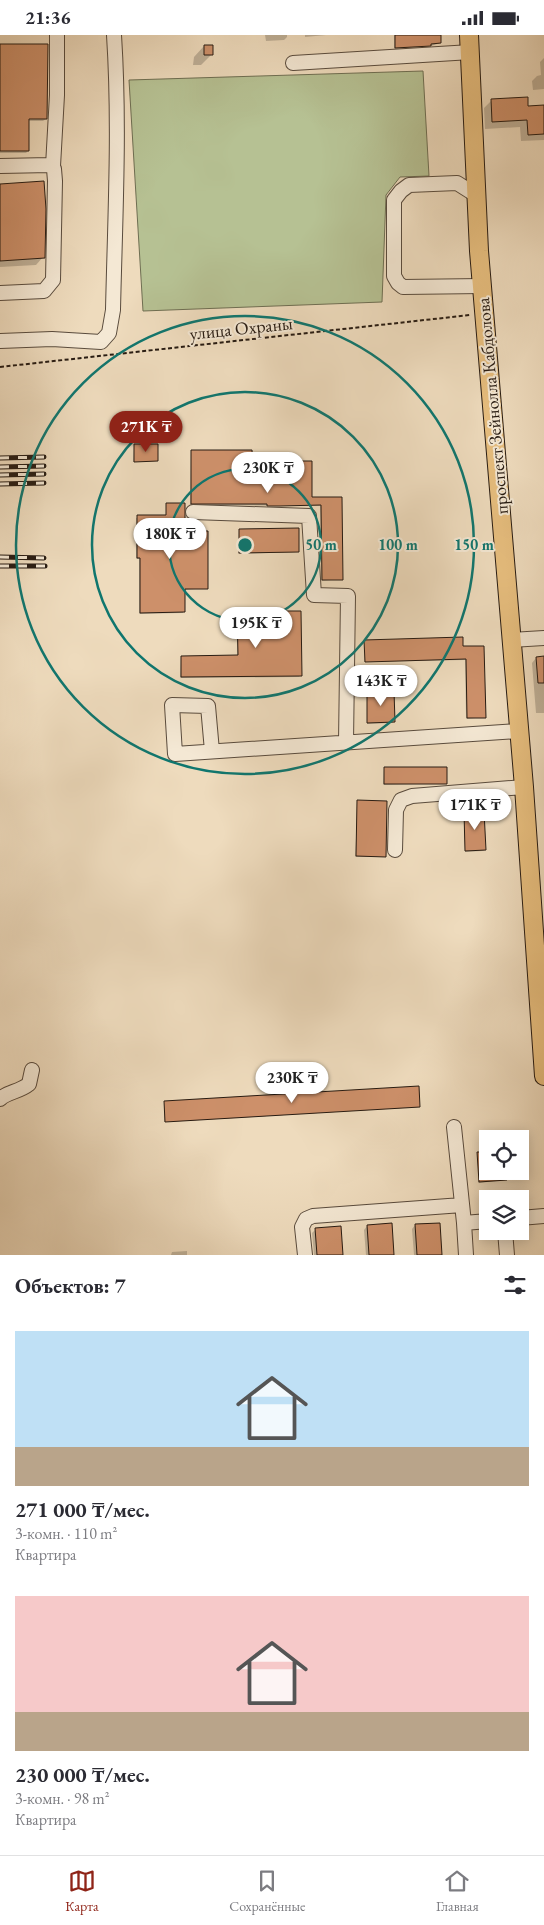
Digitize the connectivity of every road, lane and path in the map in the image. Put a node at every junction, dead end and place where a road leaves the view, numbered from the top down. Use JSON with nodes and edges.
{"nodes":[{"id":1,"x":57,"y":35,"type":"edge"},
{"id":2,"x":114,"y":35,"type":"edge"},
{"id":3,"x":470,"y":43,"type":"edge"},
{"id":4,"x":292,"y":63,"type":"dead end"},
{"id":5,"x":0,"y":166,"type":"edge"},
{"id":6,"x":53,"y":167,"type":"junction"},
{"id":7,"x":476,"y":195,"type":"junction"},
{"id":8,"x":482,"y":285,"type":"junction"},
{"id":9,"x":0,"y":293,"type":"edge"},
{"id":10,"x":484,"y":313,"type":"junction"},
{"id":11,"x":0,"y":341,"type":"edge"},
{"id":12,"x":0,"y":367,"type":"edge"},
{"id":13,"x":193,"y":512,"type":"dead end"},
{"id":14,"x":544,"y":638,"type":"edge"},
{"id":15,"x":511,"y":640,"type":"junction"},
{"id":16,"x":518,"y":731,"type":"junction"},
{"id":17,"x":346,"y":741,"type":"junction"},
{"id":18,"x":212,"y":751,"type":"dead end"},
{"id":19,"x":524,"y":787,"type":"junction"},
{"id":20,"x":395,"y":849,"type":"dead end"},
{"id":21,"x":32,"y":1070,"type":"dead end"},
{"id":22,"x":544,"y":1076,"type":"edge"},
{"id":23,"x":0,"y":1099,"type":"edge"},
{"id":24,"x":454,"y":1127,"type":"dead end"},
{"id":25,"x":462,"y":1205,"type":"junction"},
{"id":26,"x":544,"y":1216,"type":"edge"},
{"id":27,"x":529,"y":1217,"type":"edge"},
{"id":28,"x":479,"y":1222,"type":"edge"},
{"id":29,"x":464,"y":1223,"type":"junction"},
{"id":30,"x":506,"y":1240,"type":"edge"},
{"id":31,"x":304,"y":1255,"type":"edge"},
{"id":32,"x":466,"y":1255,"type":"edge"},
{"id":33,"x":507,"y":1255,"type":"edge"}],
"edges":[{"from":1,"to":6,"type":"street"},
{"from":2,"to":11,"type":"street"},
{"from":3,"to":4,"type":"street"},
{"from":3,"to":7,"type":"main road","name":"проспект Зейнолла Кабдолова"},
{"from":5,"to":6,"type":"street"},
{"from":6,"to":9,"type":"street"},
{"from":7,"to":8,"type":"main road","name":"проспект Зейнолла Кабдолова"},
{"from":7,"to":8,"type":"street"},
{"from":8,"to":10,"type":"main road","name":"проспект Зейнолла Кабдолова"},
{"from":10,"to":12,"type":"path","name":"улица Охраны"},
{"from":10,"to":15,"type":"main road","name":"проспект Зейнолла Кабдолова"},
{"from":13,"to":17,"type":"street"},
{"from":14,"to":15,"type":"street"},
{"from":15,"to":16,"type":"main road","name":"проспект Зейнолла Кабдолова"},
{"from":16,"to":17,"type":"street"},
{"from":16,"to":19,"type":"main road","name":"проспект Зейнолла Кабдолова"},
{"from":17,"to":18,"type":"street"},
{"from":19,"to":20,"type":"street"},
{"from":19,"to":22,"type":"main road","name":"проспект Зейнолла Кабдолова"},
{"from":21,"to":23,"type":"street"},
{"from":24,"to":25,"type":"street"},
{"from":25,"to":29,"type":"street"},
{"from":25,"to":31,"type":"street"},
{"from":26,"to":27,"type":"street"},
{"from":28,"to":29,"type":"street"},
{"from":29,"to":32,"type":"street"},
{"from":30,"to":33,"type":"street"}]}
